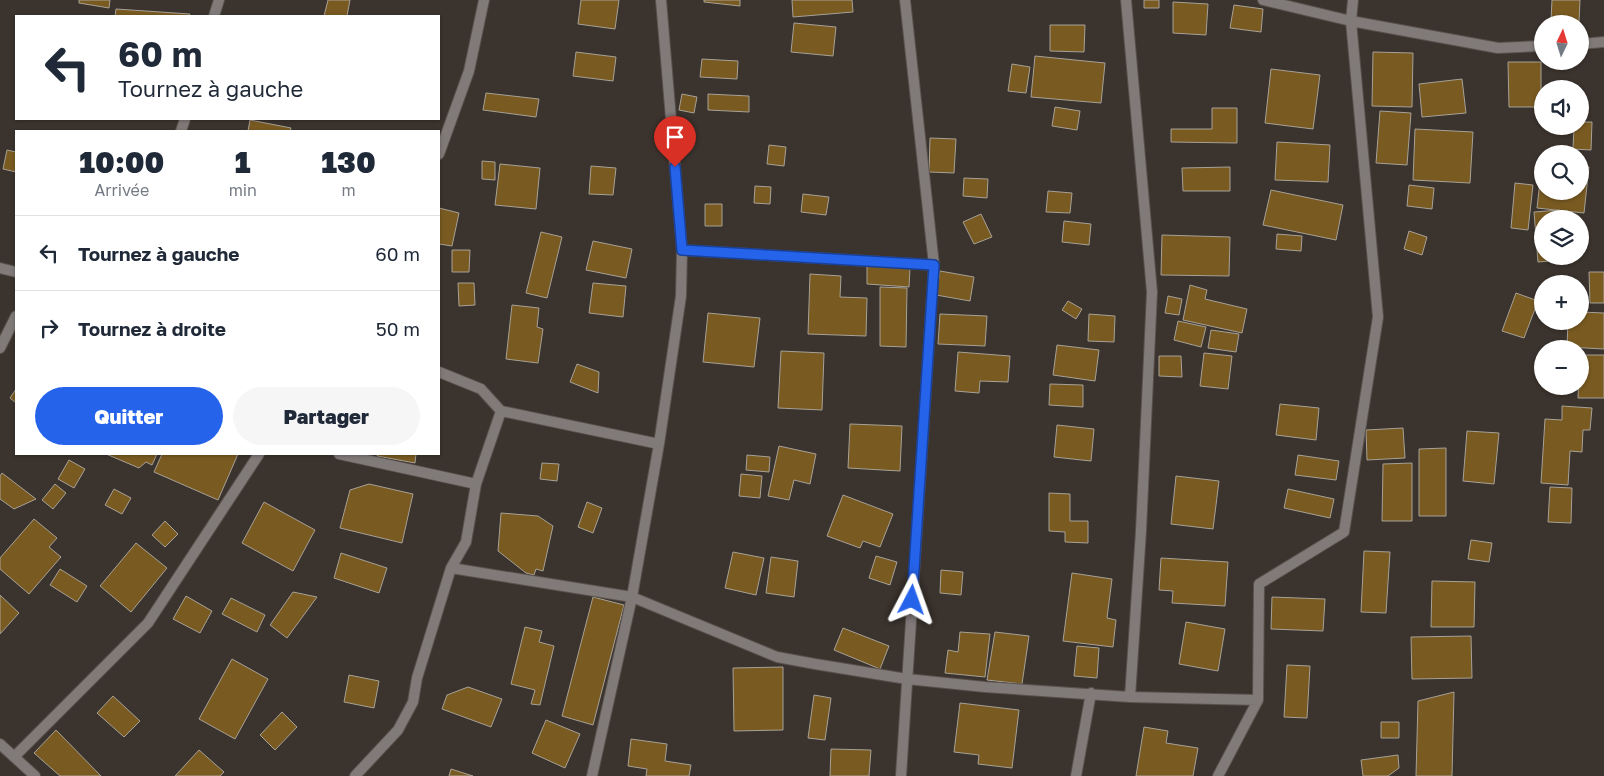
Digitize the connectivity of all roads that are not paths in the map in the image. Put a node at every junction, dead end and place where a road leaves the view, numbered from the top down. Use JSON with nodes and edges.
{"nodes":[{"id":1,"x":219,"y":0,"type":"edge"},
{"id":2,"x":484,"y":0,"type":"edge"},
{"id":3,"x":661,"y":0,"type":"edge"},
{"id":4,"x":905,"y":0,"type":"edge"},
{"id":5,"x":1126,"y":0,"type":"edge"},
{"id":6,"x":1263,"y":0,"type":"edge"},
{"id":7,"x":1353,"y":0,"type":"edge"},
{"id":8,"x":214,"y":15,"type":"edge"},
{"id":9,"x":1351,"y":21,"type":"junction"},
{"id":10,"x":1604,"y":42,"type":"edge"},
{"id":11,"x":1589,"y":43,"type":"edge"},
{"id":12,"x":1534,"y":46,"type":"edge"},
{"id":13,"x":440,"y":151,"type":"edge"},
{"id":14,"x":682,"y":250,"type":"junction"},
{"id":15,"x":934,"y":265,"type":"junction"},
{"id":16,"x":0,"y":268,"type":"edge"},
{"id":17,"x":15,"y":272,"type":"edge"},
{"id":18,"x":15,"y":318,"type":"edge"},
{"id":19,"x":0,"y":348,"type":"edge"},
{"id":20,"x":440,"y":372,"type":"edge"},
{"id":21,"x":501,"y":411,"type":"junction"},
{"id":22,"x":659,"y":444,"type":"junction"},
{"id":23,"x":258,"y":455,"type":"edge"},
{"id":24,"x":344,"y":455,"type":"edge"},
{"id":25,"x":476,"y":484,"type":"junction"},
{"id":26,"x":451,"y":568,"type":"junction"},
{"id":27,"x":632,"y":597,"type":"junction"},
{"id":28,"x":907,"y":679,"type":"junction"},
{"id":29,"x":1092,"y":693,"type":"junction"},
{"id":30,"x":1130,"y":698,"type":"junction"},
{"id":31,"x":1258,"y":700,"type":"junction"},
{"id":32,"x":0,"y":744,"type":"edge"},
{"id":33,"x":14,"y":757,"type":"junction"},
{"id":34,"x":36,"y":776,"type":"edge"},
{"id":35,"x":354,"y":776,"type":"edge"},
{"id":36,"x":592,"y":776,"type":"edge"},
{"id":37,"x":901,"y":776,"type":"edge"},
{"id":38,"x":1076,"y":776,"type":"edge"},
{"id":39,"x":1218,"y":776,"type":"edge"}],
"edges":[{"from":1,"to":8,"type":"lane"},
{"from":2,"to":13,"type":"lane"},
{"from":3,"to":14,"type":"lane"},
{"from":4,"to":15,"type":"lane"},
{"from":5,"to":30,"type":"lane"},
{"from":6,"to":9,"type":"lane"},
{"from":7,"to":9,"type":"lane"},
{"from":9,"to":12,"type":"lane"},
{"from":9,"to":31,"type":"lane"},
{"from":10,"to":11,"type":"lane"},
{"from":14,"to":15,"type":"lane"},
{"from":14,"to":22,"type":"lane"},
{"from":15,"to":28,"type":"lane"},
{"from":16,"to":17,"type":"lane"},
{"from":18,"to":19,"type":"lane"},
{"from":20,"to":21,"type":"lane"},
{"from":21,"to":22,"type":"lane"},
{"from":21,"to":25,"type":"lane"},
{"from":22,"to":27,"type":"lane"},
{"from":23,"to":33,"type":"lane"},
{"from":24,"to":25,"type":"lane"},
{"from":25,"to":26,"type":"lane"},
{"from":26,"to":27,"type":"lane"},
{"from":26,"to":35,"type":"lane"},
{"from":27,"to":28,"type":"lane"},
{"from":27,"to":36,"type":"lane"},
{"from":28,"to":29,"type":"lane"},
{"from":28,"to":37,"type":"lane"},
{"from":29,"to":30,"type":"lane"},
{"from":29,"to":38,"type":"lane"},
{"from":30,"to":31,"type":"lane"},
{"from":31,"to":39,"type":"lane"},
{"from":32,"to":33,"type":"lane"},
{"from":33,"to":34,"type":"lane"}]}
